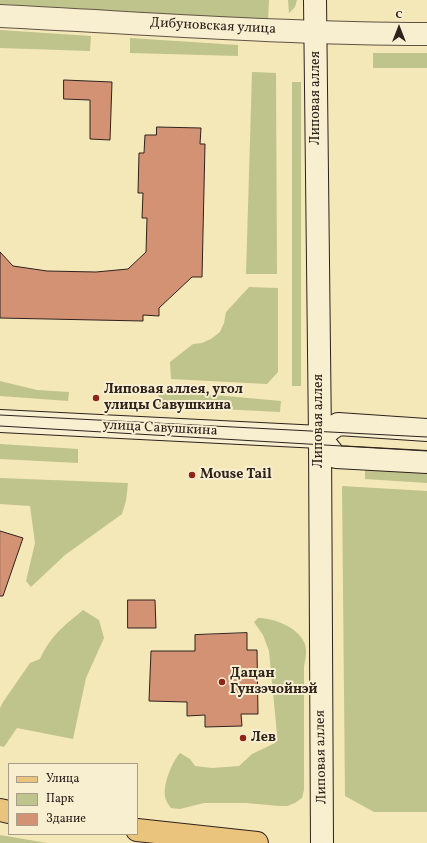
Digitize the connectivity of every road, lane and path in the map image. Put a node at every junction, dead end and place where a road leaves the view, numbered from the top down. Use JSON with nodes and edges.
{"nodes":[{"id":1,"x":315,"y":0,"type":"edge"},
{"id":2,"x":0,"y":16,"type":"edge"},
{"id":3,"x":316,"y":32,"type":"junction"},
{"id":4,"x":427,"y":34,"type":"edge"},
{"id":5,"x":0,"y":420,"type":"edge"},
{"id":6,"x":427,"y":430,"type":"edge"},
{"id":7,"x":320,"y":437,"type":"junction"},
{"id":8,"x":427,"y":462,"type":"edge"},
{"id":9,"x":138,"y":830,"type":"edge"},
{"id":10,"x":257,"y":843,"type":"edge"},
{"id":11,"x":322,"y":843,"type":"edge"}],
"edges":[{"from":1,"to":3,"type":"main road","name":"Липовая аллея"},
{"from":2,"to":3,"type":"main road","name":"Дибуновская улица"},
{"from":3,"to":4,"type":"main road","name":"Дибуновская улица"},
{"from":3,"to":7,"type":"main road","name":"Липовая аллея"},
{"from":5,"to":7,"type":"main road","name":"улица Савушкина"},
{"from":6,"to":7,"type":"main road"},
{"from":7,"to":8,"type":"main road"},
{"from":7,"to":11,"type":"main road","name":"Липовая аллея"},
{"from":9,"to":10,"type":"main road"}]}
